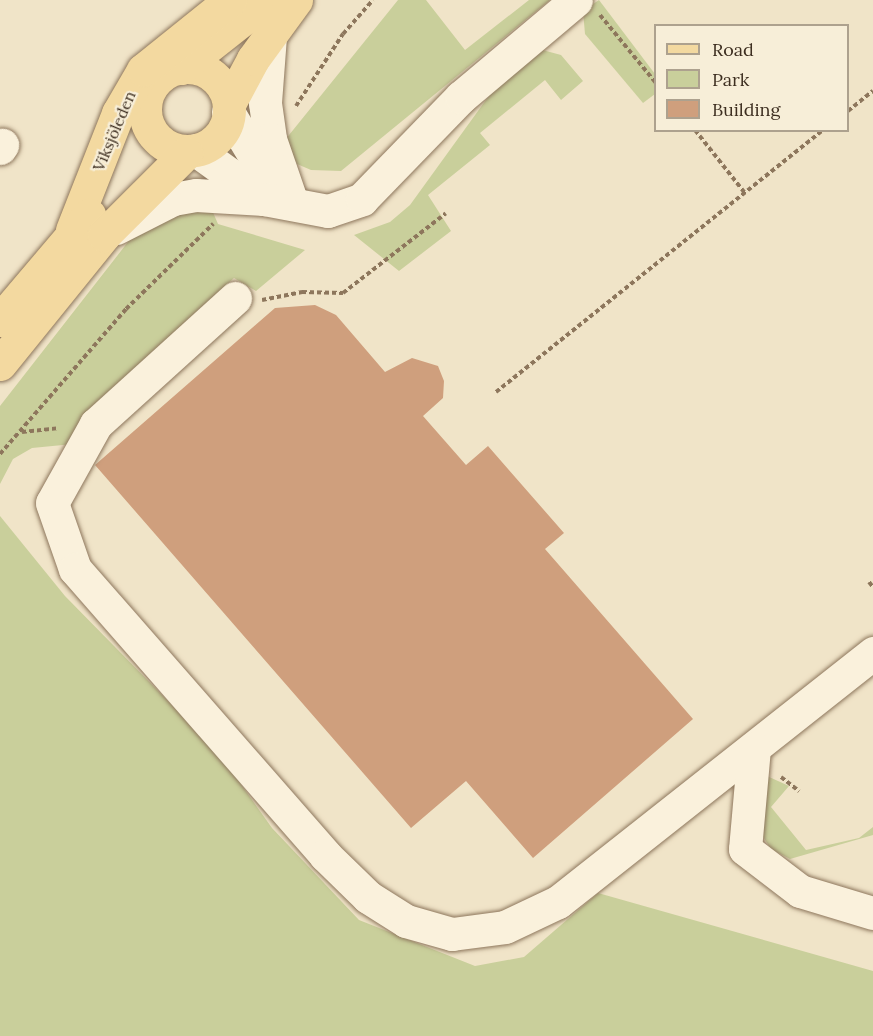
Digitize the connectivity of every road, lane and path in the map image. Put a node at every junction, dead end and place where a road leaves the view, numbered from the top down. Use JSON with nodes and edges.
{"nodes":[{"id":1,"x":230,"y":0,"type":"edge"},
{"id":2,"x":267,"y":0,"type":"edge"},
{"id":3,"x":296,"y":0,"type":"edge"},
{"id":4,"x":373,"y":0,"type":"edge"},
{"id":5,"x":585,"y":4,"type":"edge"},
{"id":6,"x":270,"y":36,"type":"junction"},
{"id":7,"x":181,"y":68,"type":"junction"},
{"id":8,"x":654,"y":80,"type":"edge"},
{"id":9,"x":873,"y":91,"type":"edge"},
{"id":10,"x":229,"y":108,"type":"junction"},
{"id":11,"x":849,"y":110,"type":"edge"},
{"id":12,"x":146,"y":112,"type":"junction"},
{"id":13,"x":292,"y":112,"type":"dead end"},
{"id":14,"x":697,"y":132,"type":"edge"},
{"id":15,"x":821,"y":132,"type":"edge"},
{"id":16,"x":191,"y":152,"type":"junction"},
{"id":17,"x":279,"y":192,"type":"junction"},
{"id":18,"x":745,"y":193,"type":"junction"},
{"id":19,"x":221,"y":213,"type":"dead end"},
{"id":20,"x":446,"y":213,"type":"dead end"},
{"id":21,"x":72,"y":230,"type":"junction"},
{"id":22,"x":104,"y":235,"type":"junction"},
{"id":23,"x":235,"y":298,"type":"joint"},
{"id":24,"x":0,"y":320,"type":"edge"},
{"id":25,"x":0,"y":364,"type":"edge"},
{"id":26,"x":496,"y":392,"type":"dead end"},
{"id":27,"x":0,"y":454,"type":"edge"},
{"id":28,"x":869,"y":582,"type":"dead end"},
{"id":29,"x":873,"y":587,"type":"edge"},
{"id":30,"x":873,"y":653,"type":"edge"},
{"id":31,"x":754,"y":748,"type":"junction"},
{"id":32,"x":873,"y":913,"type":"edge"}],
"edges":[{"from":1,"to":21,"type":"main road","name":"Viksjöleden"},
{"from":2,"to":7,"type":"main road"},
{"from":3,"to":6,"type":"main road"},
{"from":4,"to":13,"type":"path"},
{"from":5,"to":8,"type":"path"},
{"from":5,"to":17,"type":"lane"},
{"from":6,"to":10,"type":"main road"},
{"from":6,"to":17,"type":"lane"},
{"from":7,"to":10,"type":"main road"},
{"from":7,"to":12,"type":"main road"},
{"from":9,"to":11,"type":"path"},
{"from":10,"to":16,"type":"main road"},
{"from":10,"to":17,"type":"lane"},
{"from":12,"to":16,"type":"main road"},
{"from":12,"to":21,"type":"main road","name":"Viksjöleden"},
{"from":14,"to":18,"type":"path"},
{"from":15,"to":18,"type":"path"},
{"from":16,"to":17,"type":"lane"},
{"from":16,"to":22,"type":"main road"},
{"from":17,"to":22,"type":"lane"},
{"from":18,"to":26,"type":"path"},
{"from":19,"to":27,"type":"path"},
{"from":20,"to":23,"type":"path"},
{"from":21,"to":24,"type":"main road","name":"Viksjöleden"},
{"from":22,"to":25,"type":"main road"},
{"from":23,"to":31,"type":"lane"},
{"from":28,"to":29,"type":"path"},
{"from":30,"to":31,"type":"lane"},
{"from":31,"to":32,"type":"lane"}]}
